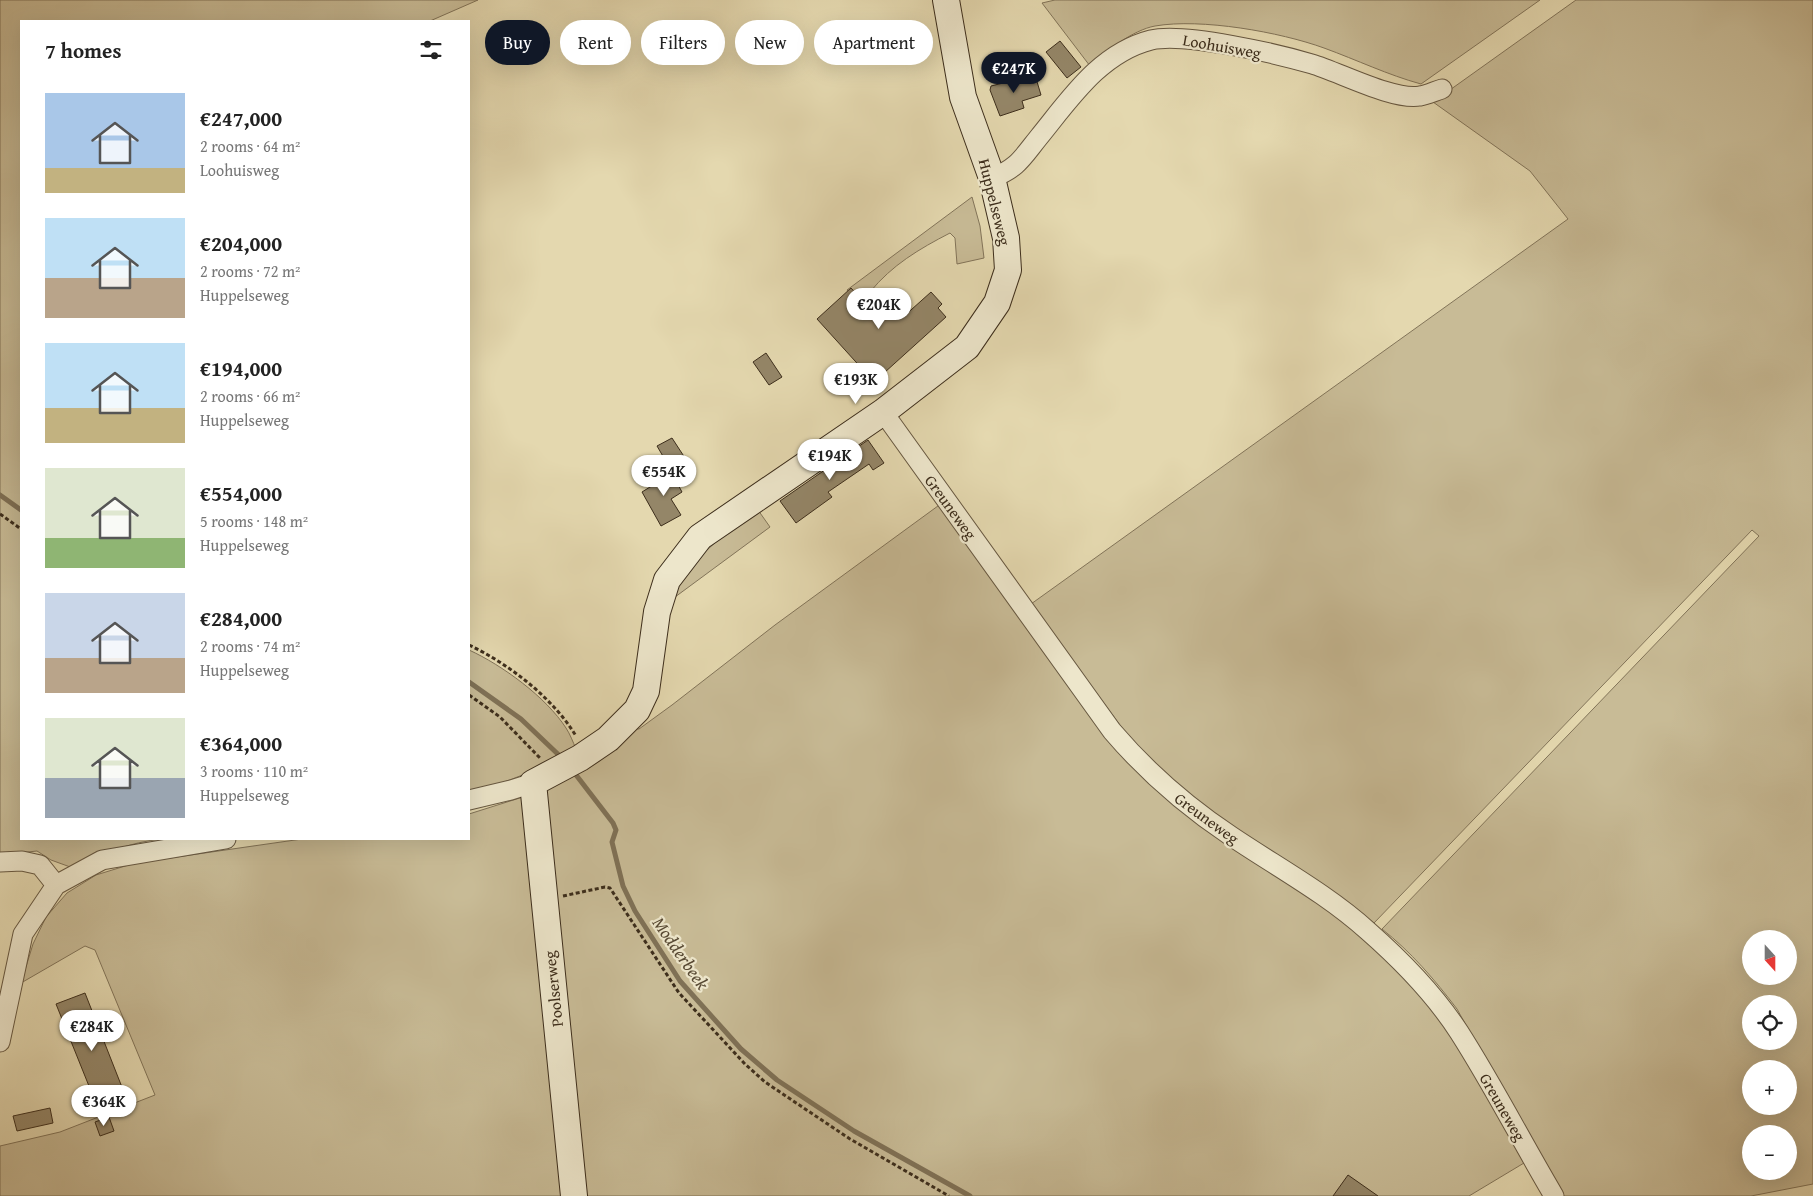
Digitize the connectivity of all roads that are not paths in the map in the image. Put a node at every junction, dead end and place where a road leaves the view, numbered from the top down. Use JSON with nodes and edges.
{"nodes":[{"id":1,"x":946,"y":0,"type":"edge"},
{"id":2,"x":1442,"y":89,"type":"dead end"},
{"id":3,"x":992,"y":178,"type":"junction"},
{"id":4,"x":882,"y":412,"type":"junction"},
{"id":5,"x":547,"y":776,"type":"junction"},
{"id":6,"x":470,"y":800,"type":"edge"},
{"id":7,"x":220,"y":840,"type":"edge"},
{"id":8,"x":0,"y":862,"type":"edge"},
{"id":9,"x":56,"y":885,"type":"junction"},
{"id":10,"x":0,"y":1042,"type":"edge"},
{"id":11,"x":574,"y":1196,"type":"edge"},
{"id":12,"x":1554,"y":1196,"type":"edge"}],
"edges":[{"from":1,"to":3,"type":"street","name":"Huppelseweg"},
{"from":2,"to":3,"type":"street","name":"Loohuisweg"},
{"from":3,"to":4,"type":"street","name":"Huppelseweg"},
{"from":4,"to":5,"type":"street","name":"Huppelseweg"},
{"from":4,"to":12,"type":"street","name":"Greuneweg"},
{"from":5,"to":6,"type":"street","name":"Huppelseweg"},
{"from":5,"to":11,"type":"street","name":"Poolserweg"},
{"from":7,"to":9,"type":"street"},
{"from":8,"to":9,"type":"street"},
{"from":9,"to":10,"type":"street"}]}
